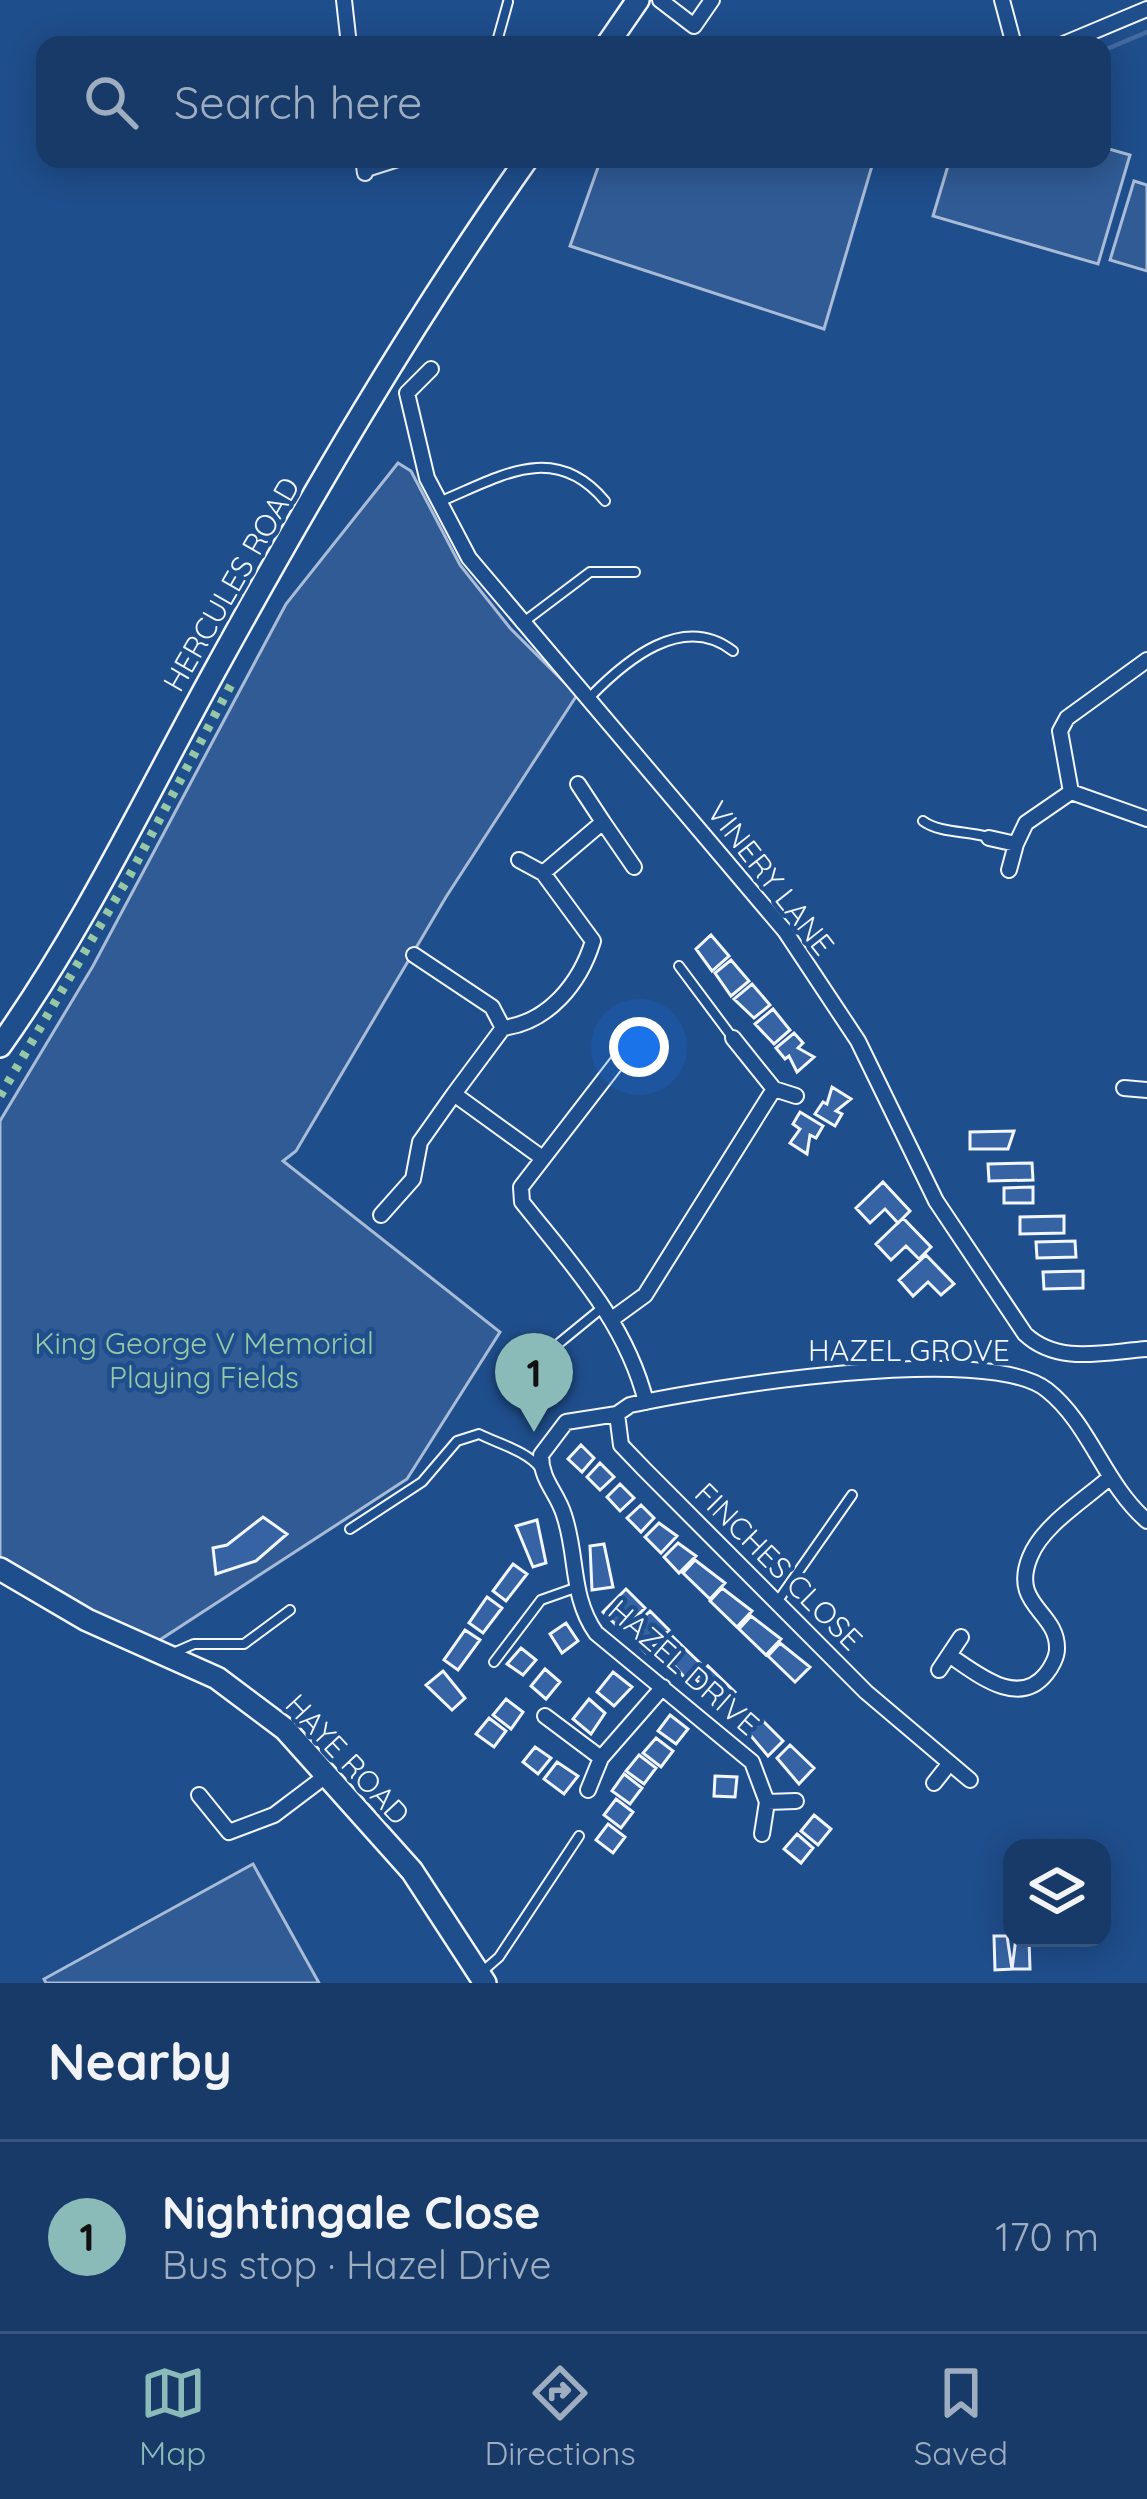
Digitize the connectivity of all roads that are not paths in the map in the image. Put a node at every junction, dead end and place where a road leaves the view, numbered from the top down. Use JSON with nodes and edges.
{"nodes":[{"id":1,"x":344,"y":0,"type":"edge"},
{"id":2,"x":638,"y":0,"type":"edge"},
{"id":3,"x":660,"y":0,"type":"edge"},
{"id":4,"x":712,"y":0,"type":"edge"},
{"id":5,"x":1002,"y":0,"type":"edge"},
{"id":6,"x":508,"y":2,"type":"edge"},
{"id":7,"x":1147,"y":9,"type":"edge"},
{"id":8,"x":348,"y":36,"type":"edge"},
{"id":9,"x":499,"y":36,"type":"edge"},
{"id":10,"x":613,"y":36,"type":"edge"},
{"id":11,"x":1012,"y":36,"type":"edge"},
{"id":12,"x":1082,"y":36,"type":"edge"},
{"id":13,"x":520,"y":168,"type":"edge"},
{"id":14,"x":431,"y":370,"type":"dead end"},
{"id":15,"x":604,"y":501,"type":"dead end"},
{"id":16,"x":438,"y":503,"type":"junction"},
{"id":17,"x":635,"y":572,"type":"dead end"},
{"id":18,"x":520,"y":625,"type":"junction"},
{"id":19,"x":733,"y":651,"type":"dead end"},
{"id":20,"x":1147,"y":660,"type":"edge"},
{"id":21,"x":589,"y":698,"type":"junction"},
{"id":22,"x":578,"y":784,"type":"dead end"},
{"id":23,"x":1071,"y":791,"type":"junction"},
{"id":24,"x":1147,"y":819,"type":"edge"},
{"id":25,"x":923,"y":821,"type":"dead end"},
{"id":26,"x":603,"y":822,"type":"junction"},
{"id":27,"x":989,"y":838,"type":"joint"},
{"id":28,"x":1016,"y":844,"type":"junction"},
{"id":29,"x":519,"y":860,"type":"dead end"},
{"id":30,"x":634,"y":867,"type":"dead end"},
{"id":31,"x":1009,"y":870,"type":"dead end"},
{"id":32,"x":543,"y":873,"type":"junction"},
{"id":33,"x":415,"y":956,"type":"dead end"},
{"id":34,"x":679,"y":966,"type":"dead end"},
{"id":35,"x":503,"y":1028,"type":"junction"},
{"id":36,"x":639,"y":1034,"type":"dead end"},
{"id":37,"x":733,"y":1038,"type":"joint"},
{"id":38,"x":0,"y":1046,"type":"edge"},
{"id":39,"x":628,"y":1048,"type":"junction"},
{"id":40,"x":648,"y":1064,"type":"dead end"},
{"id":41,"x":1124,"y":1088,"type":"dead end"},
{"id":42,"x":774,"y":1089,"type":"junction"},
{"id":43,"x":1147,"y":1090,"type":"edge"},
{"id":44,"x":454,"y":1094,"type":"junction"},
{"id":45,"x":796,"y":1096,"type":"dead end"},
{"id":46,"x":541,"y":1157,"type":"junction"},
{"id":47,"x":381,"y":1215,"type":"dead end"},
{"id":48,"x":608,"y":1313,"type":"junction"},
{"id":49,"x":1147,"y":1349,"type":"edge"},
{"id":50,"x":536,"y":1362,"type":"dead end"},
{"id":51,"x":646,"y":1402,"type":"junction"},
{"id":52,"x":616,"y":1414,"type":"junction"},
{"id":53,"x":541,"y":1469,"type":"junction"},
{"id":54,"x":1108,"y":1478,"type":"junction"},
{"id":55,"x":852,"y":1495,"type":"dead end"},
{"id":56,"x":1147,"y":1521,"type":"edge"},
{"id":57,"x":350,"y":1529,"type":"dead end"},
{"id":58,"x":0,"y":1569,"type":"edge"},
{"id":59,"x":575,"y":1588,"type":"junction"},
{"id":60,"x":776,"y":1603,"type":"junction"},
{"id":61,"x":290,"y":1610,"type":"dead end"},
{"id":62,"x":961,"y":1637,"type":"dead end"},
{"id":63,"x":170,"y":1654,"type":"junction"},
{"id":64,"x":949,"y":1655,"type":"junction"},
{"id":65,"x":494,"y":1662,"type":"dead end"},
{"id":66,"x":939,"y":1670,"type":"dead end"},
{"id":67,"x":663,"y":1687,"type":"junction"},
{"id":68,"x":545,"y":1716,"type":"dead end"},
{"id":69,"x":601,"y":1758,"type":"junction"},
{"id":70,"x":950,"y":1764,"type":"junction"},
{"id":71,"x":327,"y":1774,"type":"junction"},
{"id":72,"x":970,"y":1780,"type":"dead end"},
{"id":73,"x":934,"y":1783,"type":"dead end"},
{"id":74,"x":588,"y":1790,"type":"dead end"},
{"id":75,"x":199,"y":1795,"type":"dead end"},
{"id":76,"x":796,"y":1801,"type":"dead end"},
{"id":77,"x":767,"y":1802,"type":"junction"},
{"id":78,"x":762,"y":1834,"type":"dead end"},
{"id":79,"x":579,"y":1836,"type":"dead end"},
{"id":80,"x":480,"y":1980,"type":"edge"}],
"edges":[{"from":1,"to":8,"type":"street"},
{"from":2,"to":10,"type":"street"},
{"from":3,"to":4,"type":"street"},
{"from":5,"to":11,"type":"street"},
{"from":6,"to":9,"type":"lane"},
{"from":7,"to":12,"type":"street"},
{"from":13,"to":38,"type":"street","name":"HERCULES ROAD"},
{"from":14,"to":16,"type":"street","name":"VINERY LANE"},
{"from":15,"to":16,"type":"lane"},
{"from":16,"to":18,"type":"street","name":"VINERY LANE"},
{"from":17,"to":18,"type":"lane"},
{"from":18,"to":21,"type":"street","name":"VINERY LANE"},
{"from":19,"to":21,"type":"lane"},
{"from":20,"to":23,"type":"street"},
{"from":21,"to":49,"type":"street","name":"VINERY LANE"},
{"from":22,"to":26,"type":"street"},
{"from":23,"to":24,"type":"street"},
{"from":23,"to":28,"type":"street"},
{"from":25,"to":27,"type":"lane"},
{"from":26,"to":30,"type":"street"},
{"from":26,"to":32,"type":"street"},
{"from":27,"to":28,"type":"street"},
{"from":28,"to":31,"type":"street"},
{"from":29,"to":32,"type":"street"},
{"from":32,"to":35,"type":"street"},
{"from":33,"to":35,"type":"street"},
{"from":34,"to":37,"type":"lane"},
{"from":35,"to":44,"type":"street"},
{"from":36,"to":39,"type":"street"},
{"from":37,"to":42,"type":"street"},
{"from":39,"to":40,"type":"street"},
{"from":39,"to":46,"type":"street"},
{"from":41,"to":43,"type":"street"},
{"from":42,"to":45,"type":"street"},
{"from":42,"to":48,"type":"street"},
{"from":44,"to":46,"type":"street"},
{"from":44,"to":47,"type":"street"},
{"from":46,"to":48,"type":"street"},
{"from":48,"to":50,"type":"lane"},
{"from":48,"to":51,"type":"street"},
{"from":51,"to":52,"type":"street"},
{"from":51,"to":54,"type":"street","name":"HAZEL GROVE"},
{"from":52,"to":53,"type":"street"},
{"from":52,"to":60,"type":"street","name":"FINCHES CLOSE"},
{"from":53,"to":57,"type":"lane"},
{"from":53,"to":59,"type":"street","name":"HAZEL DRIVE"},
{"from":54,"to":56,"type":"street"},
{"from":54,"to":64,"type":"street"},
{"from":55,"to":60,"type":"lane"},
{"from":58,"to":63,"type":"street","name":"HAYE ROAD"},
{"from":59,"to":65,"type":"lane"},
{"from":59,"to":67,"type":"street","name":"HAZEL DRIVE"},
{"from":60,"to":70,"type":"street","name":"FINCHES CLOSE"},
{"from":61,"to":63,"type":"lane"},
{"from":62,"to":64,"type":"street"},
{"from":63,"to":71,"type":"street","name":"HAYE ROAD"},
{"from":64,"to":66,"type":"street"},
{"from":67,"to":69,"type":"street"},
{"from":67,"to":77,"type":"street","name":"HAZEL DRIVE"},
{"from":68,"to":69,"type":"street"},
{"from":69,"to":74,"type":"street"},
{"from":70,"to":72,"type":"street","name":"FINCHES CLOSE"},
{"from":70,"to":73,"type":"street"},
{"from":71,"to":75,"type":"street"},
{"from":71,"to":80,"type":"street","name":"HAYE ROAD"},
{"from":76,"to":77,"type":"street"},
{"from":77,"to":78,"type":"street"},
{"from":79,"to":80,"type":"lane"}]}
